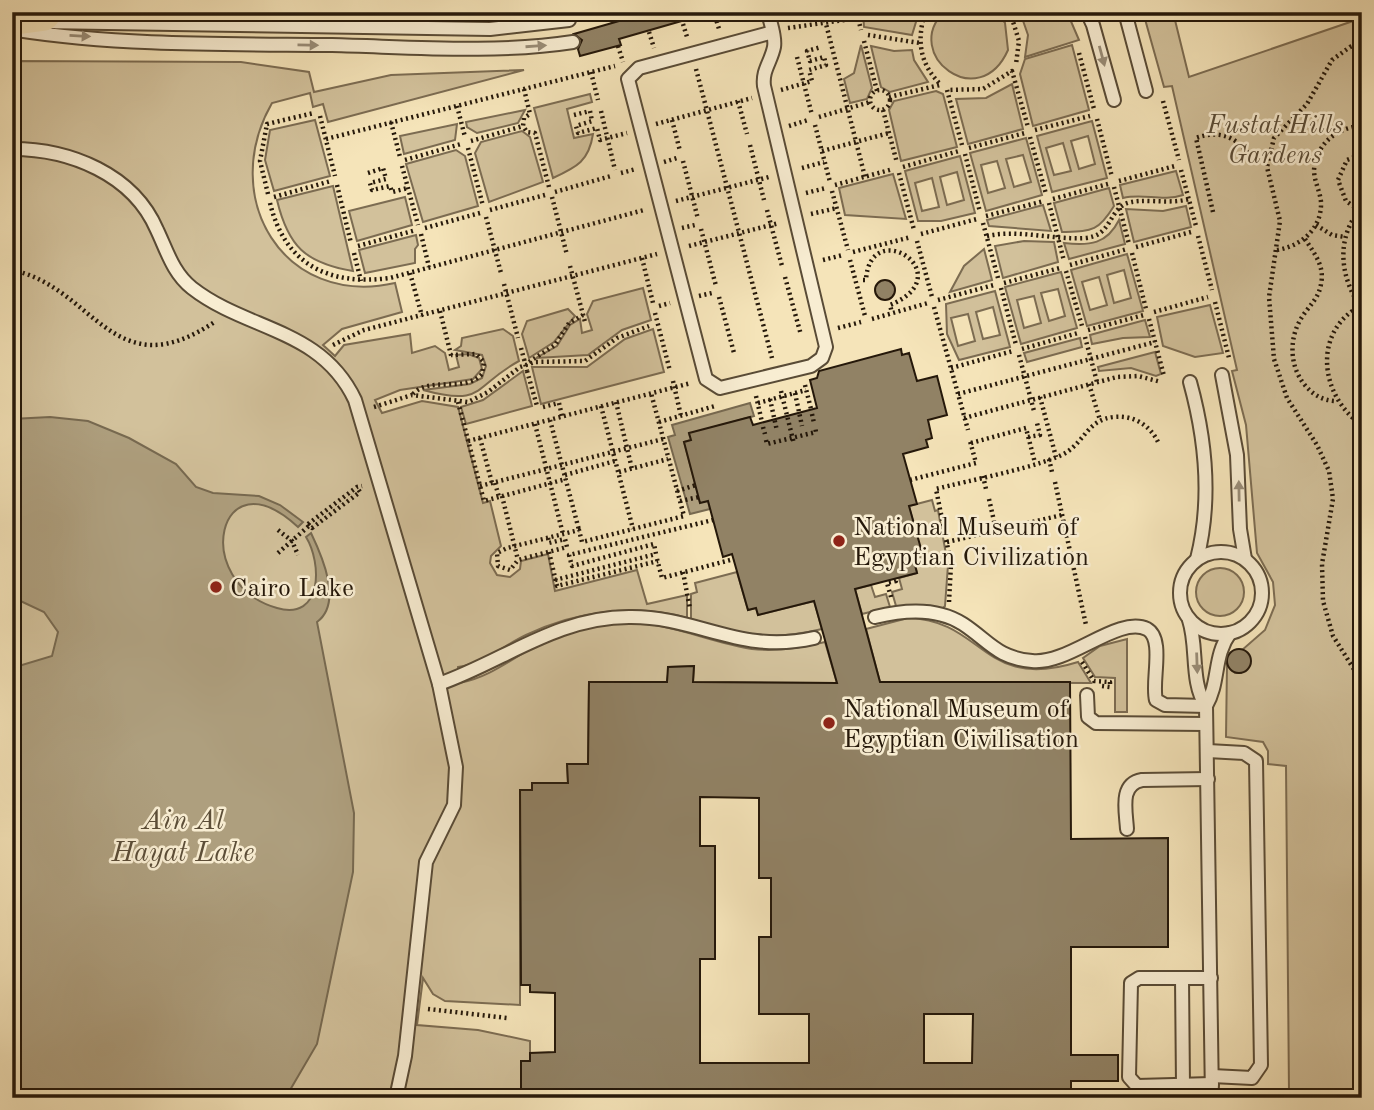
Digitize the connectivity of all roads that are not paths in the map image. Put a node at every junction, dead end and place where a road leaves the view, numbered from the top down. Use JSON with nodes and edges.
{"nodes":[{"id":1,"x":42,"y":12,"type":"edge"},
{"id":2,"x":768,"y":12,"type":"edge"},
{"id":3,"x":1087,"y":12,"type":"edge"},
{"id":4,"x":1125,"y":12,"type":"edge"},
{"id":5,"x":12,"y":16,"type":"edge"},
{"id":6,"x":569,"y":20,"type":"dead end"},
{"id":7,"x":12,"y":22,"type":"edge"},
{"id":8,"x":12,"y":29,"type":"edge"},
{"id":9,"x":773,"y":32,"type":"junction"},
{"id":10,"x":573,"y":42,"type":"dead end"},
{"id":11,"x":1146,"y":91,"type":"dead end"},
{"id":12,"x":1114,"y":100,"type":"dead end"},
{"id":13,"x":12,"y":149,"type":"edge"},
{"id":14,"x":1222,"y":375,"type":"dead end"},
{"id":15,"x":1190,"y":382,"type":"dead end"},
{"id":16,"x":1197,"y":559,"type":"junction"},
{"id":17,"x":1245,"y":559,"type":"junction"},
{"id":18,"x":875,"y":617,"type":"dead end"},
{"id":19,"x":1189,"y":620,"type":"junction"},
{"id":20,"x":1230,"y":633,"type":"junction"},
{"id":21,"x":814,"y":638,"type":"dead end"},
{"id":22,"x":439,"y":684,"type":"junction"},
{"id":23,"x":1087,"y":695,"type":"dead end"},
{"id":24,"x":1206,"y":706,"type":"junction"},
{"id":25,"x":1206,"y":724,"type":"junction"},
{"id":26,"x":1208,"y":751,"type":"junction"},
{"id":27,"x":1208,"y":779,"type":"junction"},
{"id":28,"x":1126,"y":829,"type":"dead end"},
{"id":29,"x":1182,"y":978,"type":"junction"},
{"id":30,"x":1211,"y":978,"type":"junction"},
{"id":31,"x":1183,"y":1085,"type":"junction"},
{"id":32,"x":1212,"y":1086,"type":"edge"},
{"id":33,"x":396,"y":1098,"type":"edge"}],
"edges":[{"from":1,"to":5,"type":"main road"},
{"from":2,"to":9,"type":"lane"},
{"from":3,"to":12,"type":"lane","one_way":true},
{"from":4,"to":11,"type":"lane"},
{"from":6,"to":7,"type":"lane"},
{"from":8,"to":10,"type":"lane","one_way":true},
{"from":9,"to":9,"type":"lane"},
{"from":13,"to":22,"type":"lane"},
{"from":17,"to":14,"type":"lane","one_way":true},
{"from":15,"to":16,"type":"lane"},
{"from":16,"to":17,"type":"lane"},
{"from":16,"to":19,"type":"lane"},
{"from":17,"to":20,"type":"lane"},
{"from":18,"to":24,"type":"lane"},
{"from":19,"to":20,"type":"lane"},
{"from":19,"to":24,"type":"lane","one_way":true},
{"from":20,"to":24,"type":"lane"},
{"from":21,"to":22,"type":"lane"},
{"from":22,"to":33,"type":"lane"},
{"from":23,"to":25,"type":"lane"},
{"from":24,"to":25,"type":"lane"},
{"from":25,"to":26,"type":"lane"},
{"from":26,"to":27,"type":"lane"},
{"from":26,"to":32,"type":"lane"},
{"from":27,"to":28,"type":"lane"},
{"from":27,"to":30,"type":"lane"},
{"from":29,"to":30,"type":"lane"},
{"from":29,"to":31,"type":"lane"},
{"from":29,"to":31,"type":"lane"},
{"from":30,"to":32,"type":"lane"},
{"from":31,"to":32,"type":"lane"}]}
